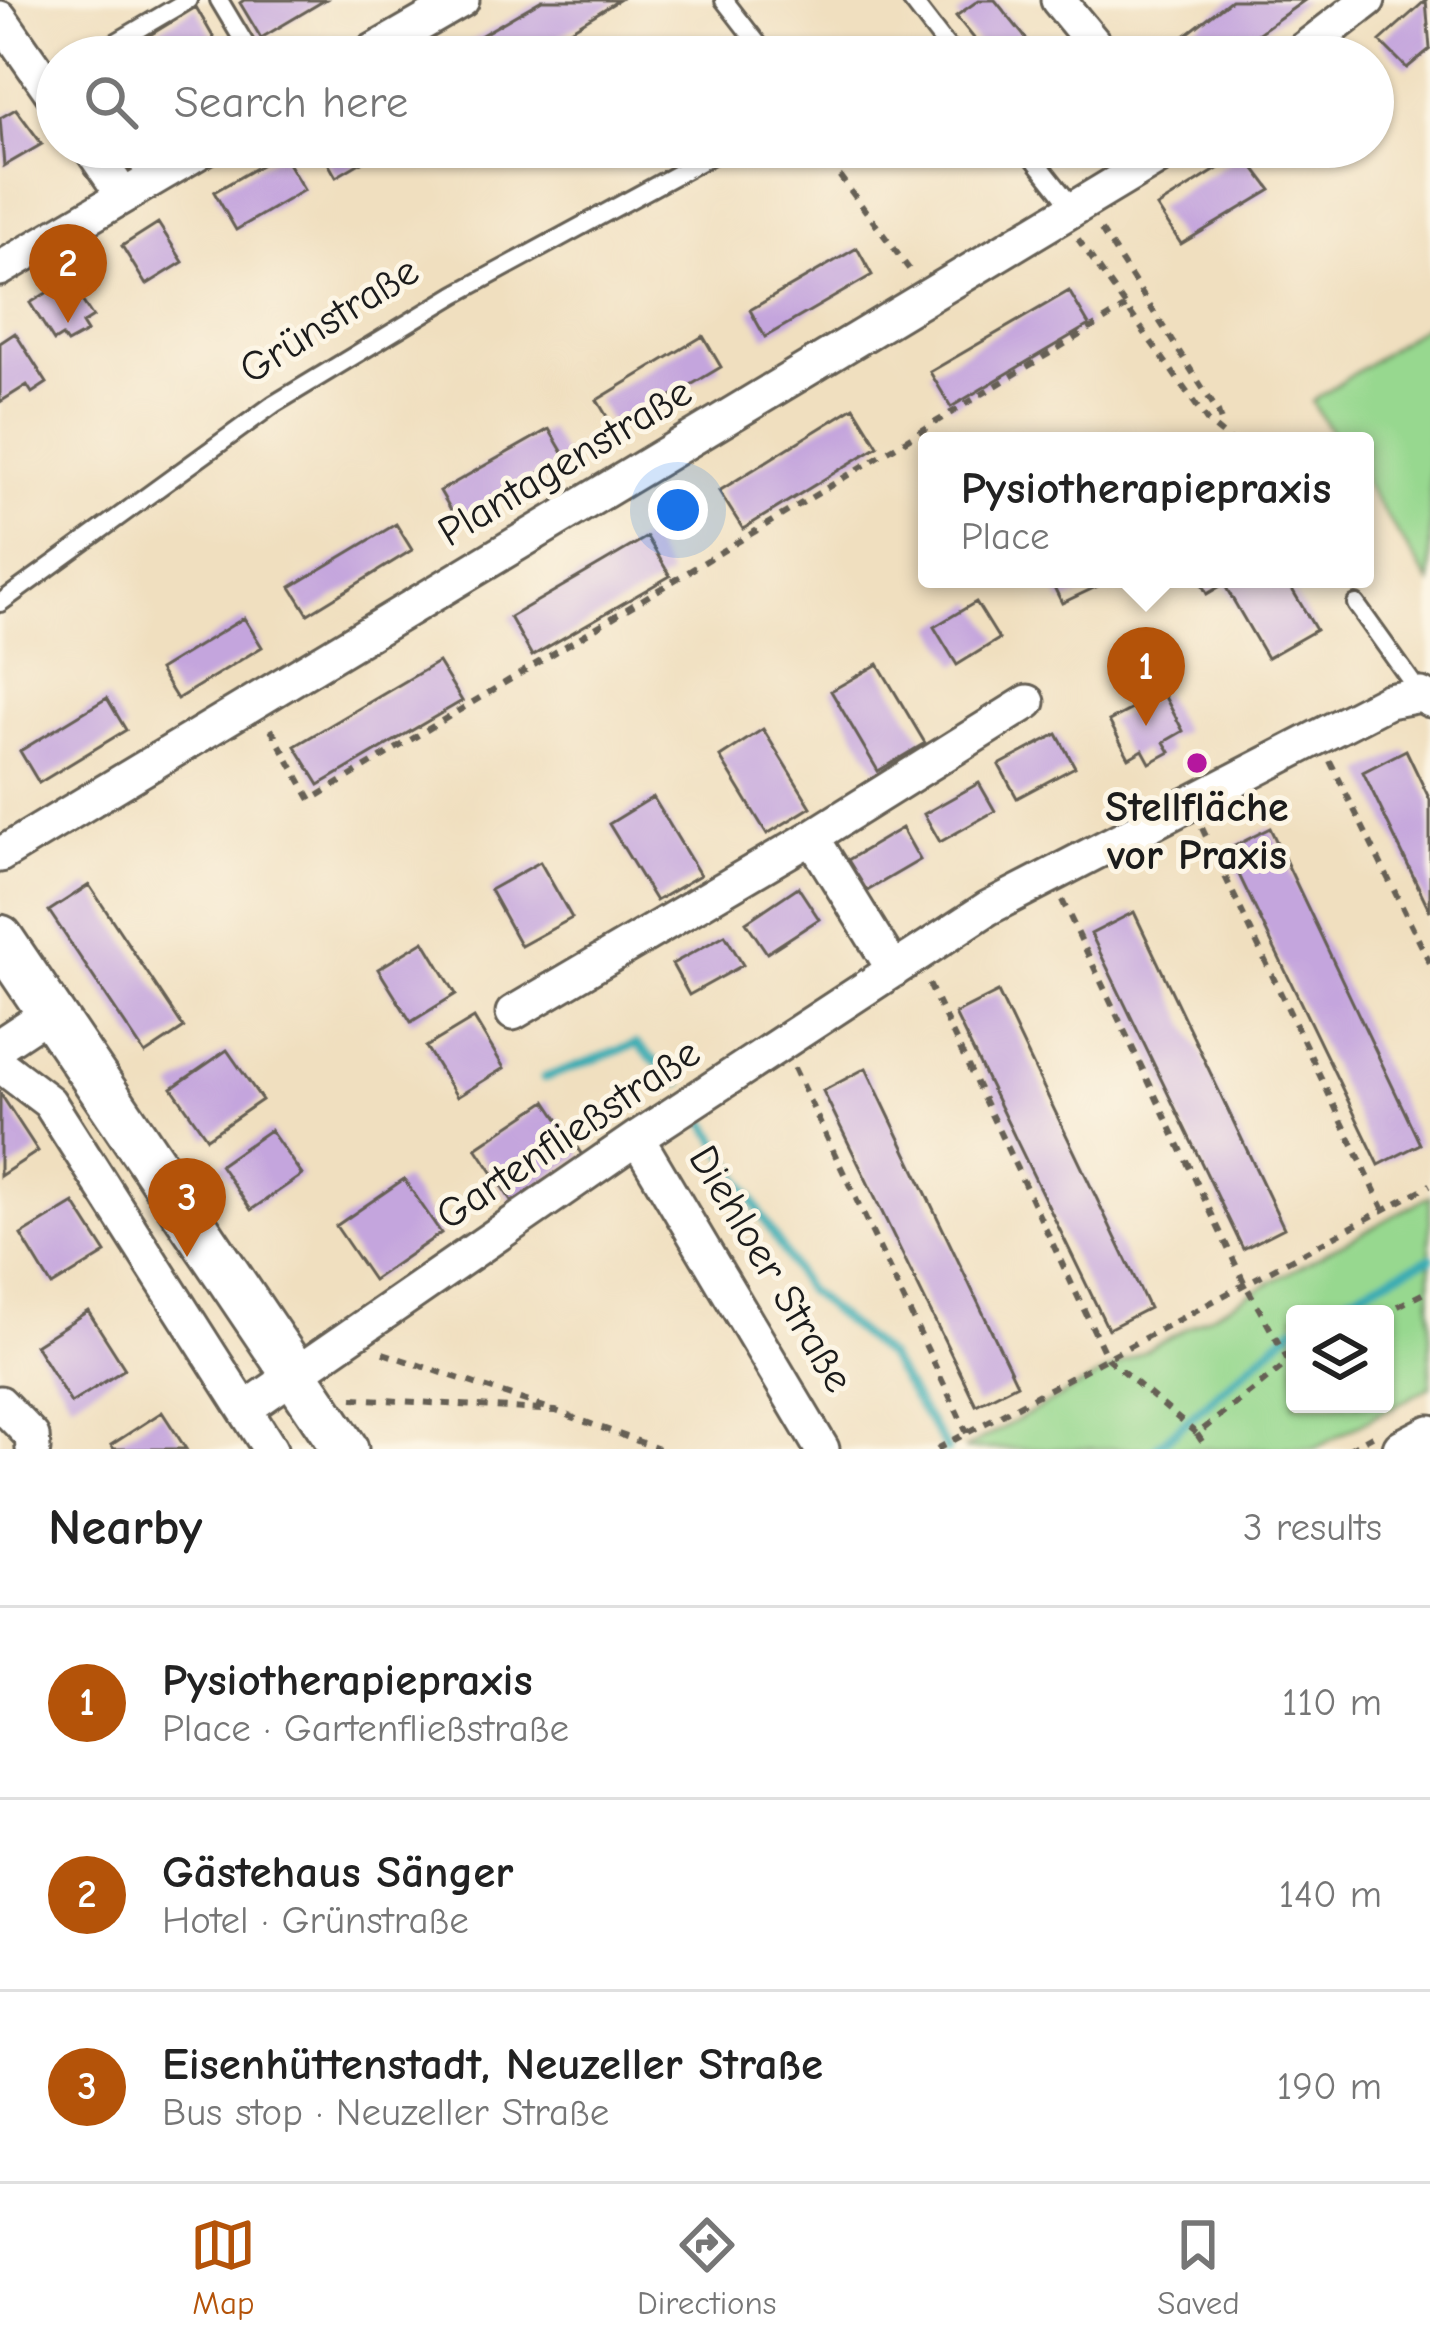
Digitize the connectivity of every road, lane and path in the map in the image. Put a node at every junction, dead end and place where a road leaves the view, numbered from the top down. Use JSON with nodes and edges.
{"nodes":[{"id":1,"x":188,"y":0,"type":"edge"},
{"id":2,"x":219,"y":0,"type":"edge"},
{"id":3,"x":462,"y":0,"type":"edge"},
{"id":4,"x":724,"y":0,"type":"edge"},
{"id":5,"x":911,"y":0,"type":"edge"},
{"id":6,"x":1058,"y":0,"type":"edge"},
{"id":7,"x":1368,"y":0,"type":"edge"},
{"id":8,"x":0,"y":18,"type":"edge"},
{"id":9,"x":127,"y":36,"type":"edge"},
{"id":10,"x":240,"y":36,"type":"edge"},
{"id":11,"x":399,"y":36,"type":"edge"},
{"id":12,"x":752,"y":36,"type":"edge"},
{"id":13,"x":939,"y":36,"type":"edge"},
{"id":14,"x":1088,"y":36,"type":"edge"},
{"id":15,"x":1321,"y":36,"type":"edge"},
{"id":16,"x":36,"y":70,"type":"edge"},
{"id":17,"x":114,"y":168,"type":"edge"},
{"id":18,"x":132,"y":168,"type":"edge"},
{"id":19,"x":171,"y":168,"type":"edge"},
{"id":20,"x":688,"y":168,"type":"edge"},
{"id":21,"x":834,"y":168,"type":"edge"},
{"id":22,"x":1041,"y":168,"type":"edge"},
{"id":23,"x":1141,"y":168,"type":"edge"},
{"id":24,"x":136,"y":188,"type":"junction"},
{"id":25,"x":1073,"y":209,"type":"junction"},
{"id":26,"x":0,"y":269,"type":"edge"},
{"id":27,"x":929,"y":296,"type":"junction"},
{"id":28,"x":1126,"y":307,"type":"junction"},
{"id":29,"x":1224,"y":431,"type":"joint"},
{"id":30,"x":919,"y":432,"type":"edge"},
{"id":31,"x":918,"y":433,"type":"edge"},
{"id":32,"x":0,"y":603,"type":"edge"},
{"id":33,"x":1356,"y":604,"type":"dead end"},
{"id":34,"x":1426,"y":698,"type":"edge"},
{"id":35,"x":256,"y":701,"type":"junction"},
{"id":36,"x":1028,"y":702,"type":"dead end"},
{"id":37,"x":1318,"y":736,"type":"junction"},
{"id":38,"x":1190,"y":803,"type":"junction"},
{"id":39,"x":812,"y":837,"type":"junction"},
{"id":40,"x":0,"y":855,"type":"edge"},
{"id":41,"x":1050,"y":875,"type":"junction"},
{"id":42,"x":0,"y":938,"type":"edge"},
{"id":43,"x":905,"y":963,"type":"junction"},
{"id":44,"x":1430,"y":963,"type":"edge"},
{"id":45,"x":50,"y":1012,"type":"junction"},
{"id":46,"x":513,"y":1013,"type":"dead end"},
{"id":47,"x":782,"y":1043,"type":"junction"},
{"id":48,"x":0,"y":1045,"type":"edge"},
{"id":49,"x":0,"y":1065,"type":"edge"},
{"id":50,"x":637,"y":1138,"type":"junction"},
{"id":51,"x":1430,"y":1185,"type":"edge"},
{"id":52,"x":1384,"y":1210,"type":"junction"},
{"id":53,"x":1245,"y":1284,"type":"junction"},
{"id":54,"x":1430,"y":1291,"type":"edge"},
{"id":55,"x":1394,"y":1308,"type":"edge"},
{"id":56,"x":344,"y":1344,"type":"junction"},
{"id":57,"x":1286,"y":1352,"type":"edge"},
{"id":58,"x":1107,"y":1358,"type":"junction"},
{"id":59,"x":1286,"y":1363,"type":"edge"},
{"id":60,"x":302,"y":1385,"type":"junction"},
{"id":61,"x":0,"y":1403,"type":"edge"},
{"id":62,"x":245,"y":1409,"type":"junction"},
{"id":63,"x":556,"y":1411,"type":"junction"},
{"id":64,"x":967,"y":1433,"type":"junction"},
{"id":65,"x":1197,"y":1434,"type":"junction"},
{"id":66,"x":1430,"y":1435,"type":"edge"},
{"id":67,"x":33,"y":1449,"type":"edge"},
{"id":68,"x":270,"y":1449,"type":"edge"},
{"id":69,"x":345,"y":1449,"type":"edge"},
{"id":70,"x":659,"y":1449,"type":"edge"},
{"id":71,"x":822,"y":1449,"type":"edge"},
{"id":72,"x":937,"y":1449,"type":"edge"},
{"id":73,"x":1207,"y":1449,"type":"edge"},
{"id":74,"x":1403,"y":1449,"type":"edge"}],
"edges":[{"from":1,"to":9,"type":"lane"},
{"from":2,"to":10,"type":"lane"},
{"from":3,"to":11,"type":"street"},
{"from":4,"to":12,"type":"lane"},
{"from":5,"to":13,"type":"lane"},
{"from":6,"to":14,"type":"street"},
{"from":7,"to":15,"type":"street"},
{"from":8,"to":16,"type":"street"},
{"from":17,"to":24,"type":"street"},
{"from":18,"to":24,"type":"lane"},
{"from":19,"to":24,"type":"street"},
{"from":20,"to":32,"type":"lane","name":"Grünstraße"},
{"from":21,"to":27,"type":"path"},
{"from":22,"to":25,"type":"lane"},
{"from":23,"to":25,"type":"street","name":"Plantagenstraße"},
{"from":24,"to":26,"type":"street"},
{"from":25,"to":27,"type":"street","name":"Plantagenstraße"},
{"from":25,"to":28,"type":"path"},
{"from":25,"to":29,"type":"path"},
{"from":27,"to":35,"type":"street","name":"Plantagenstraße"},
{"from":28,"to":29,"type":"path"},
{"from":28,"to":30,"type":"path"},
{"from":31,"to":35,"type":"path"},
{"from":33,"to":34,"type":"lane"},
{"from":34,"to":37,"type":"street","name":"Gartenfließstraße"},
{"from":35,"to":40,"type":"street","name":"Plantagenstraße"},
{"from":36,"to":39,"type":"street"},
{"from":37,"to":38,"type":"street","name":"Gartenfließstraße"},
{"from":37,"to":44,"type":"path"},
{"from":38,"to":41,"type":"street","name":"Gartenfließstraße"},
{"from":38,"to":52,"type":"path"},
{"from":39,"to":43,"type":"street"},
{"from":39,"to":46,"type":"street"},
{"from":41,"to":43,"type":"street","name":"Gartenfließstraße"},
{"from":41,"to":53,"type":"path"},
{"from":42,"to":45,"type":"main road"},
{"from":43,"to":47,"type":"street","name":"Gartenfließstraße"},
{"from":43,"to":58,"type":"path"},
{"from":45,"to":48,"type":"street"},
{"from":45,"to":60,"type":"main road"},
{"from":47,"to":50,"type":"street","name":"Gartenfließstraße"},
{"from":47,"to":64,"type":"path"},
{"from":49,"to":62,"type":"street"},
{"from":50,"to":56,"type":"street","name":"Gartenfließstraße"},
{"from":50,"to":71,"type":"street","name":"Diehloer Straße"},
{"from":51,"to":52,"type":"path"},
{"from":52,"to":53,"type":"path"},
{"from":53,"to":57,"type":"path"},
{"from":53,"to":58,"type":"path"},
{"from":54,"to":55,"type":"path"},
{"from":56,"to":60,"type":"street","name":"Gartenfließstraße"},
{"from":56,"to":63,"type":"path"},
{"from":58,"to":64,"type":"path"},
{"from":58,"to":65,"type":"path"},
{"from":59,"to":65,"type":"path"},
{"from":60,"to":62,"type":"street","name":"Gartenfließstraße"},
{"from":60,"to":63,"type":"path"},
{"from":60,"to":69,"type":"main road"},
{"from":61,"to":67,"type":"street"},
{"from":62,"to":68,"type":"street"},
{"from":63,"to":70,"type":"path"},
{"from":64,"to":72,"type":"path"},
{"from":65,"to":73,"type":"path"},
{"from":66,"to":74,"type":"street"}]}
